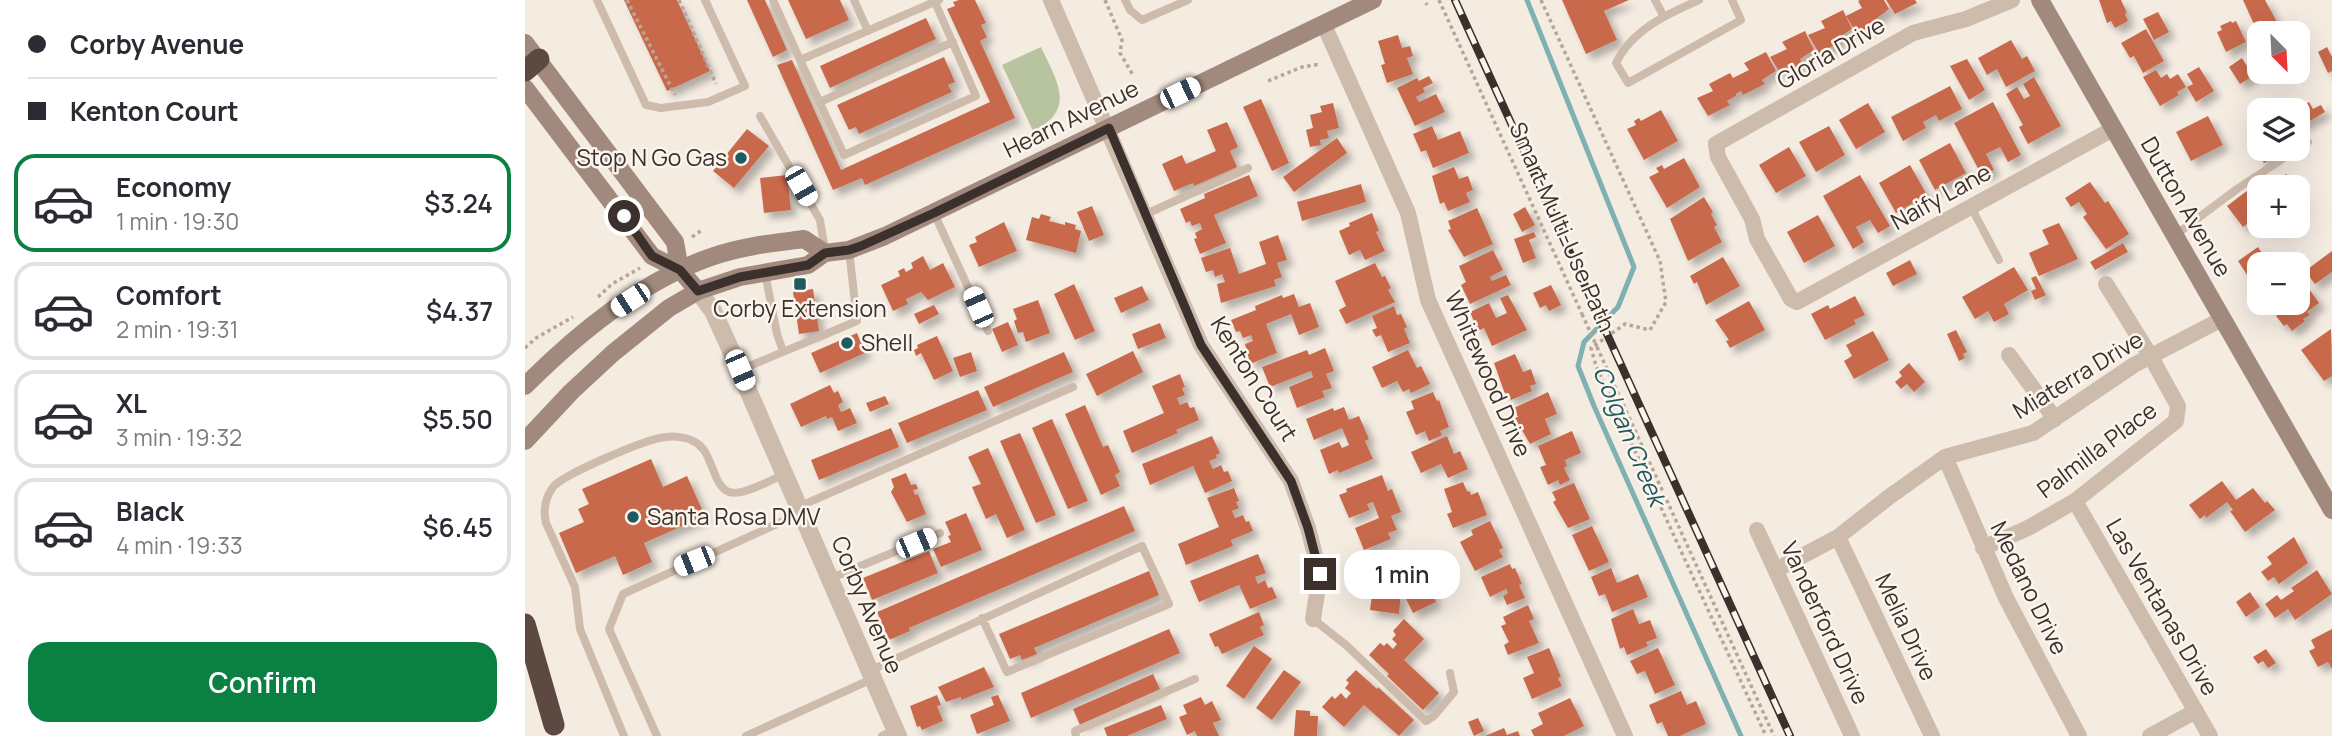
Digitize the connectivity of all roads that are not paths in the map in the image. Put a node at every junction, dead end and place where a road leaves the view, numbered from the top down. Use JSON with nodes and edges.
{"nodes":[{"id":1,"x":597,"y":0,"type":"edge"},
{"id":2,"x":705,"y":0,"type":"edge"},
{"id":3,"x":772,"y":0,"type":"edge"},
{"id":4,"x":854,"y":0,"type":"edge"},
{"id":5,"x":1051,"y":0,"type":"edge"},
{"id":6,"x":1125,"y":0,"type":"edge"},
{"id":7,"x":1188,"y":0,"type":"edge"},
{"id":8,"x":1655,"y":0,"type":"edge"},
{"id":9,"x":1699,"y":0,"type":"edge"},
{"id":10,"x":1732,"y":0,"type":"edge"},
{"id":11,"x":2012,"y":0,"type":"edge"},
{"id":12,"x":2040,"y":0,"type":"edge"},
{"id":13,"x":936,"y":1,"type":"edge"},
{"id":14,"x":1364,"y":2,"type":"edge"},
{"id":15,"x":1663,"y":15,"type":"junction"},
{"id":16,"x":1324,"y":25,"type":"junction"},
{"id":17,"x":868,"y":31,"type":"junction"},
{"id":18,"x":953,"y":42,"type":"junction"},
{"id":19,"x":530,"y":57,"type":"edge"},
{"id":20,"x":800,"y":60,"type":"junction"},
{"id":21,"x":525,"y":88,"type":"edge"},
{"id":22,"x":820,"y":102,"type":"junction"},
{"id":23,"x":760,"y":116,"type":"dead end"},
{"id":24,"x":1109,"y":128,"type":"junction"},
{"id":25,"x":2113,"y":129,"type":"junction"},
{"id":26,"x":2279,"y":161,"type":"edge"},
{"id":27,"x":1248,"y":168,"type":"dead end"},
{"id":28,"x":1971,"y":207,"type":"junction"},
{"id":29,"x":934,"y":213,"type":"junction"},
{"id":30,"x":1146,"y":214,"type":"junction"},
{"id":31,"x":2174,"y":236,"type":"junction"},
{"id":32,"x":849,"y":250,"type":"junction"},
{"id":33,"x":825,"y":253,"type":"junction"},
{"id":34,"x":1999,"y":260,"type":"dead end"},
{"id":35,"x":680,"y":270,"type":"junction"},
{"id":36,"x":765,"y":272,"type":"junction"},
{"id":37,"x":2106,"y":284,"type":"dead end"},
{"id":38,"x":698,"y":291,"type":"junction"},
{"id":39,"x":1791,"y":299,"type":"joint"},
{"id":40,"x":2222,"y":319,"type":"junction"},
{"id":41,"x":988,"y":331,"type":"dead end"},
{"id":42,"x":783,"y":351,"type":"junction"},
{"id":43,"x":2009,"y":355,"type":"dead end"},
{"id":44,"x":2151,"y":356,"type":"junction"},
{"id":45,"x":740,"y":370,"type":"junction"},
{"id":46,"x":525,"y":386,"type":"edge"},
{"id":47,"x":1073,"y":387,"type":"dead end"},
{"id":48,"x":2055,"y":419,"type":"junction"},
{"id":49,"x":525,"y":441,"type":"edge"},
{"id":50,"x":1945,"y":457,"type":"junction"},
{"id":51,"x":785,"y":474,"type":"junction"},
{"id":52,"x":2075,"y":501,"type":"junction"},
{"id":53,"x":799,"y":510,"type":"junction"},
{"id":54,"x":2332,"y":510,"type":"edge"},
{"id":55,"x":1757,"y":530,"type":"dead end"},
{"id":56,"x":940,"y":533,"type":"dead end"},
{"id":57,"x":1838,"y":537,"type":"junction"},
{"id":58,"x":1983,"y":548,"type":"junction"},
{"id":59,"x":1776,"y":570,"type":"junction"},
{"id":60,"x":829,"y":579,"type":"junction"},
{"id":61,"x":982,"y":618,"type":"junction"},
{"id":62,"x":1313,"y":619,"type":"joint"},
{"id":63,"x":525,"y":624,"type":"edge"},
{"id":64,"x":525,"y":659,"type":"edge"},
{"id":65,"x":1450,"y":673,"type":"dead end"},
{"id":66,"x":871,"y":675,"type":"junction"},
{"id":67,"x":1195,"y":679,"type":"dead end"},
{"id":68,"x":2196,"y":711,"type":"junction"},
{"id":69,"x":557,"y":731,"type":"edge"},
{"id":70,"x":892,"y":734,"type":"edge"},
{"id":71,"x":624,"y":736,"type":"edge"},
{"id":72,"x":657,"y":736,"type":"edge"},
{"id":73,"x":746,"y":736,"type":"edge"},
{"id":74,"x":1076,"y":736,"type":"edge"},
{"id":75,"x":1625,"y":736,"type":"edge"},
{"id":76,"x":1852,"y":736,"type":"edge"},
{"id":77,"x":1932,"y":736,"type":"edge"},
{"id":78,"x":2079,"y":736,"type":"edge"},
{"id":79,"x":2150,"y":736,"type":"edge"},
{"id":80,"x":2210,"y":736,"type":"edge"}],
"edges":[{"from":1,"to":2,"type":"lane"},
{"from":3,"to":20,"type":"lane"},
{"from":4,"to":17,"type":"lane"},
{"from":5,"to":24,"type":"street","name":"Kenton Court"},
{"from":6,"to":7,"type":"lane"},
{"from":8,"to":15,"type":"lane"},
{"from":9,"to":15,"type":"lane"},
{"from":10,"to":15,"type":"lane"},
{"from":11,"to":39,"type":"street","name":"Gloria Drive"},
{"from":12,"to":25,"type":"main road","name":"Dutton Avenue"},
{"from":13,"to":17,"type":"lane"},
{"from":13,"to":18,"type":"lane"},
{"from":14,"to":16,"type":"main road","name":"Hearn Avenue"},
{"from":16,"to":24,"type":"main road","name":"Hearn Avenue"},
{"from":16,"to":75,"type":"street","name":"Whitewood Drive"},
{"from":17,"to":20,"type":"lane"},
{"from":18,"to":22,"type":"lane"},
{"from":18,"to":22,"type":"lane"},
{"from":19,"to":35,"type":"main road","name":"Corby Avenue"},
{"from":20,"to":22,"type":"lane"},
{"from":21,"to":35,"type":"main road","name":"Corby Avenue"},
{"from":23,"to":33,"type":"lane"},
{"from":24,"to":29,"type":"main road","name":"Hearn Avenue"},
{"from":24,"to":30,"type":"street","name":"Kenton Court"},
{"from":25,"to":28,"type":"street","name":"Naify Lane"},
{"from":25,"to":31,"type":"main road","name":"Dutton Avenue"},
{"from":26,"to":31,"type":"lane"},
{"from":27,"to":30,"type":"lane"},
{"from":28,"to":34,"type":"lane"},
{"from":28,"to":39,"type":"street","name":"Naify Lane"},
{"from":29,"to":32,"type":"main road","name":"Hearn Avenue"},
{"from":29,"to":41,"type":"lane"},
{"from":30,"to":62,"type":"street","name":"Kenton Court"},
{"from":31,"to":40,"type":"main road","name":"Dutton Avenue"},
{"from":32,"to":33,"type":"main road","name":"Hearn Avenue"},
{"from":32,"to":42,"type":"lane"},
{"from":33,"to":35,"type":"main road","name":"Hearn Avenue"},
{"from":33,"to":36,"type":"main road","name":"Hearn Avenue"},
{"from":35,"to":38,"type":"main road","name":"Corby Avenue"},
{"from":35,"to":46,"type":"main road","name":"Hearn Avenue"},
{"from":36,"to":38,"type":"main road","name":"Hearn Avenue"},
{"from":36,"to":42,"type":"lane"},
{"from":37,"to":44,"type":"street","name":"Palmilla Place"},
{"from":38,"to":45,"type":"street","name":"Corby Avenue"},
{"from":38,"to":49,"type":"main road","name":"Hearn Avenue"},
{"from":40,"to":44,"type":"street","name":"Miaterra Drive"},
{"from":40,"to":54,"type":"main road","name":"Dutton Avenue"},
{"from":42,"to":45,"type":"lane"},
{"from":43,"to":48,"type":"street"},
{"from":44,"to":48,"type":"street","name":"Miaterra Drive"},
{"from":44,"to":52,"type":"street","name":"Palmilla Place"},
{"from":45,"to":51,"type":"street","name":"Corby Avenue"},
{"from":47,"to":53,"type":"lane"},
{"from":48,"to":50,"type":"street","name":"Miaterra Drive"},
{"from":50,"to":57,"type":"street","name":"Miaterra Drive"},
{"from":50,"to":58,"type":"street","name":"Medano Drive"},
{"from":51,"to":53,"type":"street","name":"Corby Avenue"},
{"from":51,"to":71,"type":"lane"},
{"from":52,"to":58,"type":"street","name":"Palmilla Place"},
{"from":52,"to":68,"type":"street","name":"Las Ventanas Drive"},
{"from":53,"to":60,"type":"street","name":"Corby Avenue"},
{"from":53,"to":72,"type":"lane"},
{"from":55,"to":59,"type":"street","name":"Vanderford Drive"},
{"from":56,"to":60,"type":"lane"},
{"from":57,"to":59,"type":"street","name":"Miaterra Drive"},
{"from":57,"to":77,"type":"street","name":"Melia Drive"},
{"from":58,"to":78,"type":"street","name":"Medano Drive"},
{"from":59,"to":76,"type":"street","name":"Vanderford Drive"},
{"from":60,"to":66,"type":"street","name":"Corby Avenue"},
{"from":61,"to":61,"type":"lane"},
{"from":61,"to":66,"type":"lane"},
{"from":62,"to":65,"type":"lane"},
{"from":63,"to":69,"type":"highway"},
{"from":64,"to":69,"type":"highway"},
{"from":66,"to":70,"type":"street","name":"Corby Avenue"},
{"from":66,"to":73,"type":"lane"},
{"from":67,"to":74,"type":"lane"},
{"from":68,"to":79,"type":"street"},
{"from":68,"to":80,"type":"street","name":"Las Ventanas Drive"}]}
